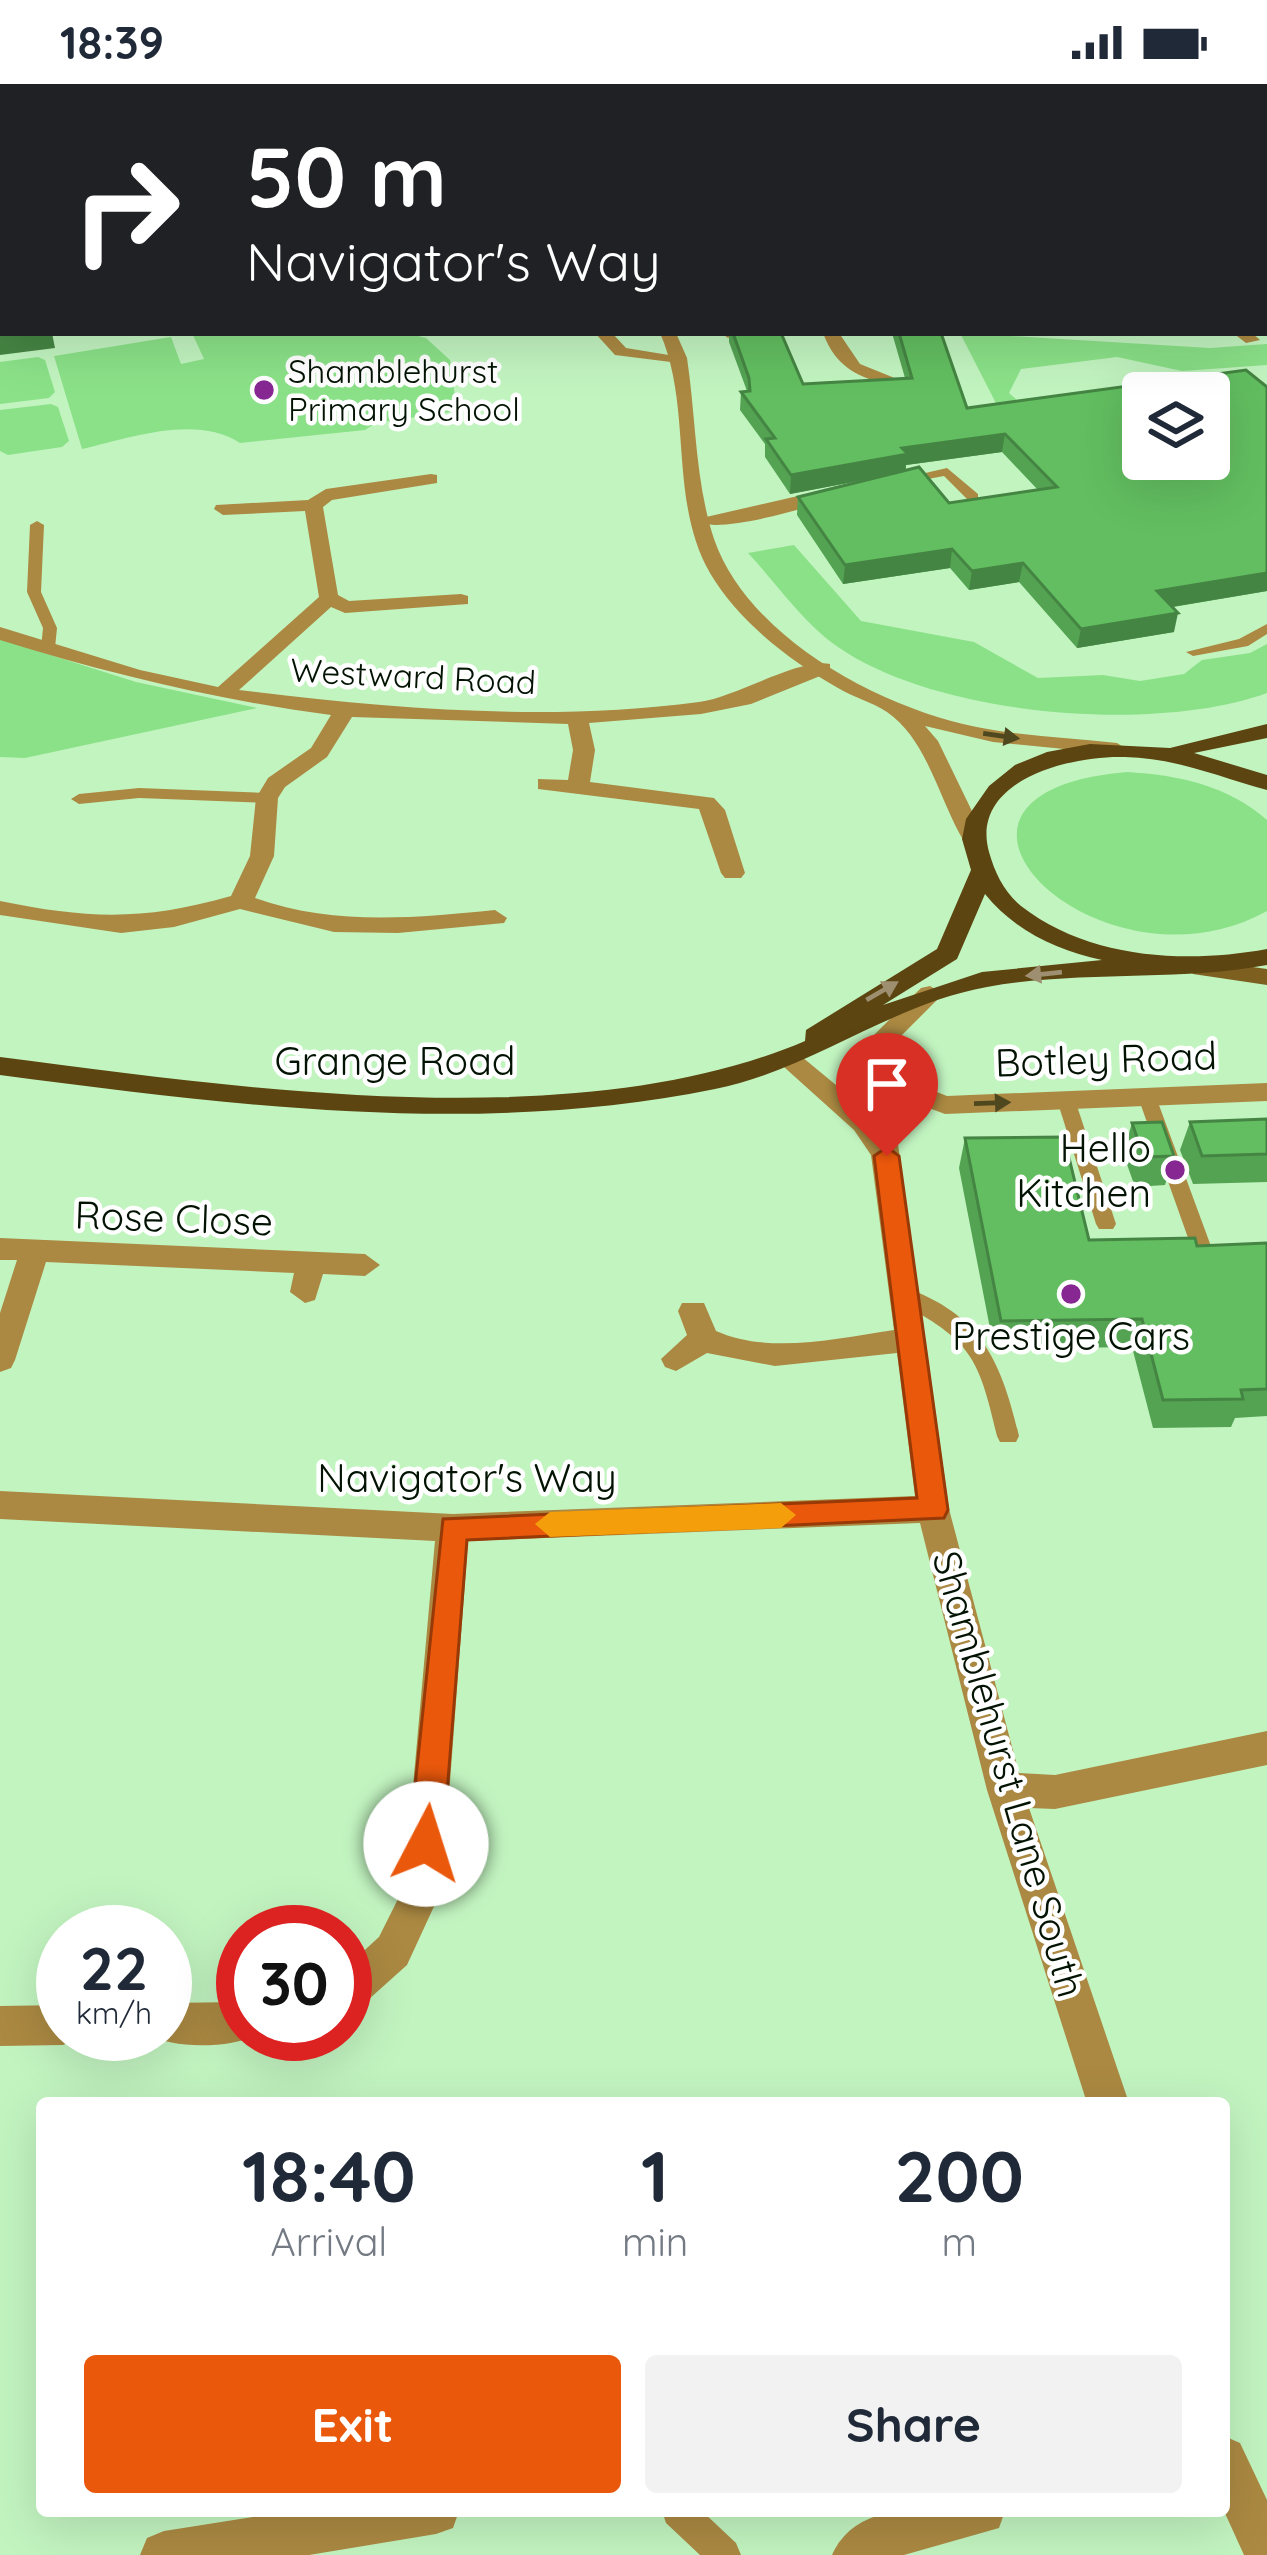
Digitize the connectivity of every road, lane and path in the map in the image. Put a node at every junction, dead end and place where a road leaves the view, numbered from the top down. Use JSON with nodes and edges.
{"nodes":[{"id":1,"x":605,"y":336,"type":"edge"},
{"id":2,"x":669,"y":336,"type":"edge"},
{"id":3,"x":833,"y":336,"type":"edge"},
{"id":4,"x":679,"y":358,"type":"junction"},
{"id":5,"x":894,"y":381,"type":"edge"},
{"id":6,"x":431,"y":479,"type":"dead end"},
{"id":7,"x":862,"y":491,"type":"joint"},
{"id":8,"x":973,"y":497,"type":"edge"},
{"id":9,"x":313,"y":505,"type":"junction"},
{"id":10,"x":223,"y":509,"type":"dead end"},
{"id":11,"x":702,"y":520,"type":"junction"},
{"id":12,"x":38,"y":524,"type":"dead end"},
{"id":13,"x":329,"y":598,"type":"junction"},
{"id":14,"x":461,"y":600,"type":"dead end"},
{"id":15,"x":1267,"y":628,"type":"edge"},
{"id":16,"x":0,"y":633,"type":"edge"},
{"id":17,"x":48,"y":648,"type":"junction"},
{"id":18,"x":1193,"y":652,"type":"dead end"},
{"id":19,"x":823,"y":668,"type":"junction"},
{"id":20,"x":222,"y":694,"type":"junction"},
{"id":21,"x":890,"y":704,"type":"junction"},
{"id":22,"x":345,"y":710,"type":"junction"},
{"id":23,"x":577,"y":718,"type":"junction"},
{"id":24,"x":1267,"y":731,"type":"edge"},
{"id":25,"x":1117,"y":750,"type":"junction"},
{"id":26,"x":1162,"y":752,"type":"junction"},
{"id":27,"x":1267,"y":783,"type":"edge"},
{"id":28,"x":546,"y":784,"type":"dead end"},
{"id":29,"x":578,"y":787,"type":"junction"},
{"id":30,"x":267,"y":797,"type":"junction"},
{"id":31,"x":79,"y":799,"type":"dead end"},
{"id":32,"x":974,"y":838,"type":"junction"},
{"id":33,"x":982,"y":871,"type":"junction"},
{"id":34,"x":733,"y":873,"type":"dead end"},
{"id":35,"x":241,"y":901,"type":"junction"},
{"id":36,"x":0,"y":908,"type":"edge"},
{"id":37,"x":495,"y":917,"type":"dead end"},
{"id":38,"x":1267,"y":957,"type":"edge"},
{"id":39,"x":1160,"y":966,"type":"junction"},
{"id":40,"x":1202,"y":968,"type":"junction"},
{"id":41,"x":1267,"y":977,"type":"edge"},
{"id":42,"x":930,"y":994,"type":"junction"},
{"id":43,"x":787,"y":1058,"type":"junction"},
{"id":44,"x":0,"y":1066,"type":"edge"},
{"id":45,"x":880,"y":1080,"type":"junction"},
{"id":46,"x":1267,"y":1092,"type":"edge"},
{"id":47,"x":1147,"y":1096,"type":"junction"},
{"id":48,"x":1066,"y":1100,"type":"junction"},
{"id":49,"x":887,"y":1156,"type":"junction"},
{"id":50,"x":1106,"y":1224,"type":"dead end"},
{"id":51,"x":0,"y":1249,"type":"edge"},
{"id":52,"x":1202,"y":1249,"type":"edge"},
{"id":53,"x":34,"y":1253,"type":"junction"},
{"id":54,"x":365,"y":1265,"type":"dead end"},
{"id":55,"x":904,"y":1295,"type":"junction"},
{"id":56,"x":909,"y":1340,"type":"junction"},
{"id":57,"x":676,"y":1359,"type":"dead end"},
{"id":58,"x":0,"y":1360,"type":"edge"},
{"id":59,"x":1008,"y":1436,"type":"dead end"},
{"id":60,"x":0,"y":1505,"type":"edge"},
{"id":61,"x":933,"y":1510,"type":"junction"},
{"id":62,"x":453,"y":1528,"type":"junction"},
{"id":63,"x":1267,"y":1748,"type":"edge"},
{"id":64,"x":1005,"y":1790,"type":"junction"},
{"id":65,"x":372,"y":1970,"type":"edge"},
{"id":66,"x":36,"y":2025,"type":"edge"},
{"id":67,"x":0,"y":2026,"type":"edge"},
{"id":68,"x":1106,"y":2097,"type":"edge"},
{"id":69,"x":1230,"y":2472,"type":"edge"},
{"id":70,"x":399,"y":2517,"type":"edge"},
{"id":71,"x":684,"y":2517,"type":"edge"},
{"id":72,"x":959,"y":2517,"type":"edge"},
{"id":73,"x":1267,"y":2553,"type":"edge"},
{"id":74,"x":164,"y":2555,"type":"edge"},
{"id":75,"x":724,"y":2555,"type":"edge"},
{"id":76,"x":856,"y":2555,"type":"edge"}],
"edges":[{"from":1,"to":4,"type":"street"},
{"from":2,"to":4,"type":"street"},
{"from":3,"to":5,"type":"street"},
{"from":4,"to":11,"type":"street"},
{"from":6,"to":9,"type":"street"},
{"from":7,"to":8,"type":"lane"},
{"from":7,"to":11,"type":"street"},
{"from":9,"to":10,"type":"street"},
{"from":9,"to":13,"type":"street"},
{"from":11,"to":19,"type":"street"},
{"from":12,"to":17,"type":"lane"},
{"from":13,"to":14,"type":"street"},
{"from":13,"to":20,"type":"street"},
{"from":15,"to":18,"type":"lane"},
{"from":16,"to":17,"type":"street","name":"Westward Road"},
{"from":17,"to":20,"type":"street","name":"Westward Road"},
{"from":19,"to":21,"type":"street"},
{"from":19,"to":23,"type":"street","name":"Westward Road"},
{"from":20,"to":22,"type":"street","name":"Westward Road"},
{"from":21,"to":25,"type":"street","one_way":true},
{"from":21,"to":32,"type":"street"},
{"from":22,"to":23,"type":"street","name":"Westward Road"},
{"from":22,"to":30,"type":"street"},
{"from":23,"to":29,"type":"street"},
{"from":24,"to":26,"type":"main road"},
{"from":25,"to":26,"type":"main road"},
{"from":25,"to":32,"type":"main road"},
{"from":26,"to":27,"type":"main road"},
{"from":28,"to":29,"type":"street"},
{"from":29,"to":34,"type":"street"},
{"from":30,"to":31,"type":"lane"},
{"from":30,"to":35,"type":"street"},
{"from":32,"to":33,"type":"main road"},
{"from":33,"to":39,"type":"main road"},
{"from":43,"to":33,"type":"main road","name":"Grange Road","one_way":true},
{"from":35,"to":36,"type":"street"},
{"from":35,"to":37,"type":"street"},
{"from":38,"to":40,"type":"main road"},
{"from":39,"to":40,"type":"main road"},
{"from":39,"to":42,"type":"main road","name":"Grange Road","one_way":true},
{"from":40,"to":41,"type":"main road"},
{"from":42,"to":43,"type":"main road","name":"Grange Road"},
{"from":42,"to":45,"type":"street","name":"Shamblehurst Lane South"},
{"from":43,"to":44,"type":"main road","name":"Grange Road"},
{"from":43,"to":49,"type":"street"},
{"from":45,"to":48,"type":"street","name":"Botley Road","one_way":true},
{"from":45,"to":49,"type":"street","name":"Shamblehurst Lane South"},
{"from":46,"to":47,"type":"street","name":"Botley Road"},
{"from":47,"to":48,"type":"street","name":"Botley Road"},
{"from":47,"to":52,"type":"lane"},
{"from":48,"to":50,"type":"lane"},
{"from":49,"to":55,"type":"street","name":"Shamblehurst Lane South"},
{"from":51,"to":53,"type":"street","name":"Rose Close"},
{"from":53,"to":54,"type":"street","name":"Rose Close"},
{"from":53,"to":58,"type":"street","name":"Rose Close"},
{"from":55,"to":56,"type":"street","name":"Shamblehurst Lane South"},
{"from":55,"to":59,"type":"lane"},
{"from":56,"to":57,"type":"street"},
{"from":56,"to":61,"type":"street","name":"Shamblehurst Lane South"},
{"from":60,"to":62,"type":"street","name":"Navigator's Way"},
{"from":61,"to":62,"type":"street","name":"Navigator's Way"},
{"from":61,"to":64,"type":"street","name":"Shamblehurst Lane South"},
{"from":62,"to":65,"type":"street"},
{"from":63,"to":64,"type":"street"},
{"from":64,"to":68,"type":"street","name":"Shamblehurst Lane South"},
{"from":66,"to":67,"type":"street"},
{"from":69,"to":73,"type":"street"},
{"from":70,"to":74,"type":"street"},
{"from":71,"to":75,"type":"lane"},
{"from":72,"to":76,"type":"street"}]}
